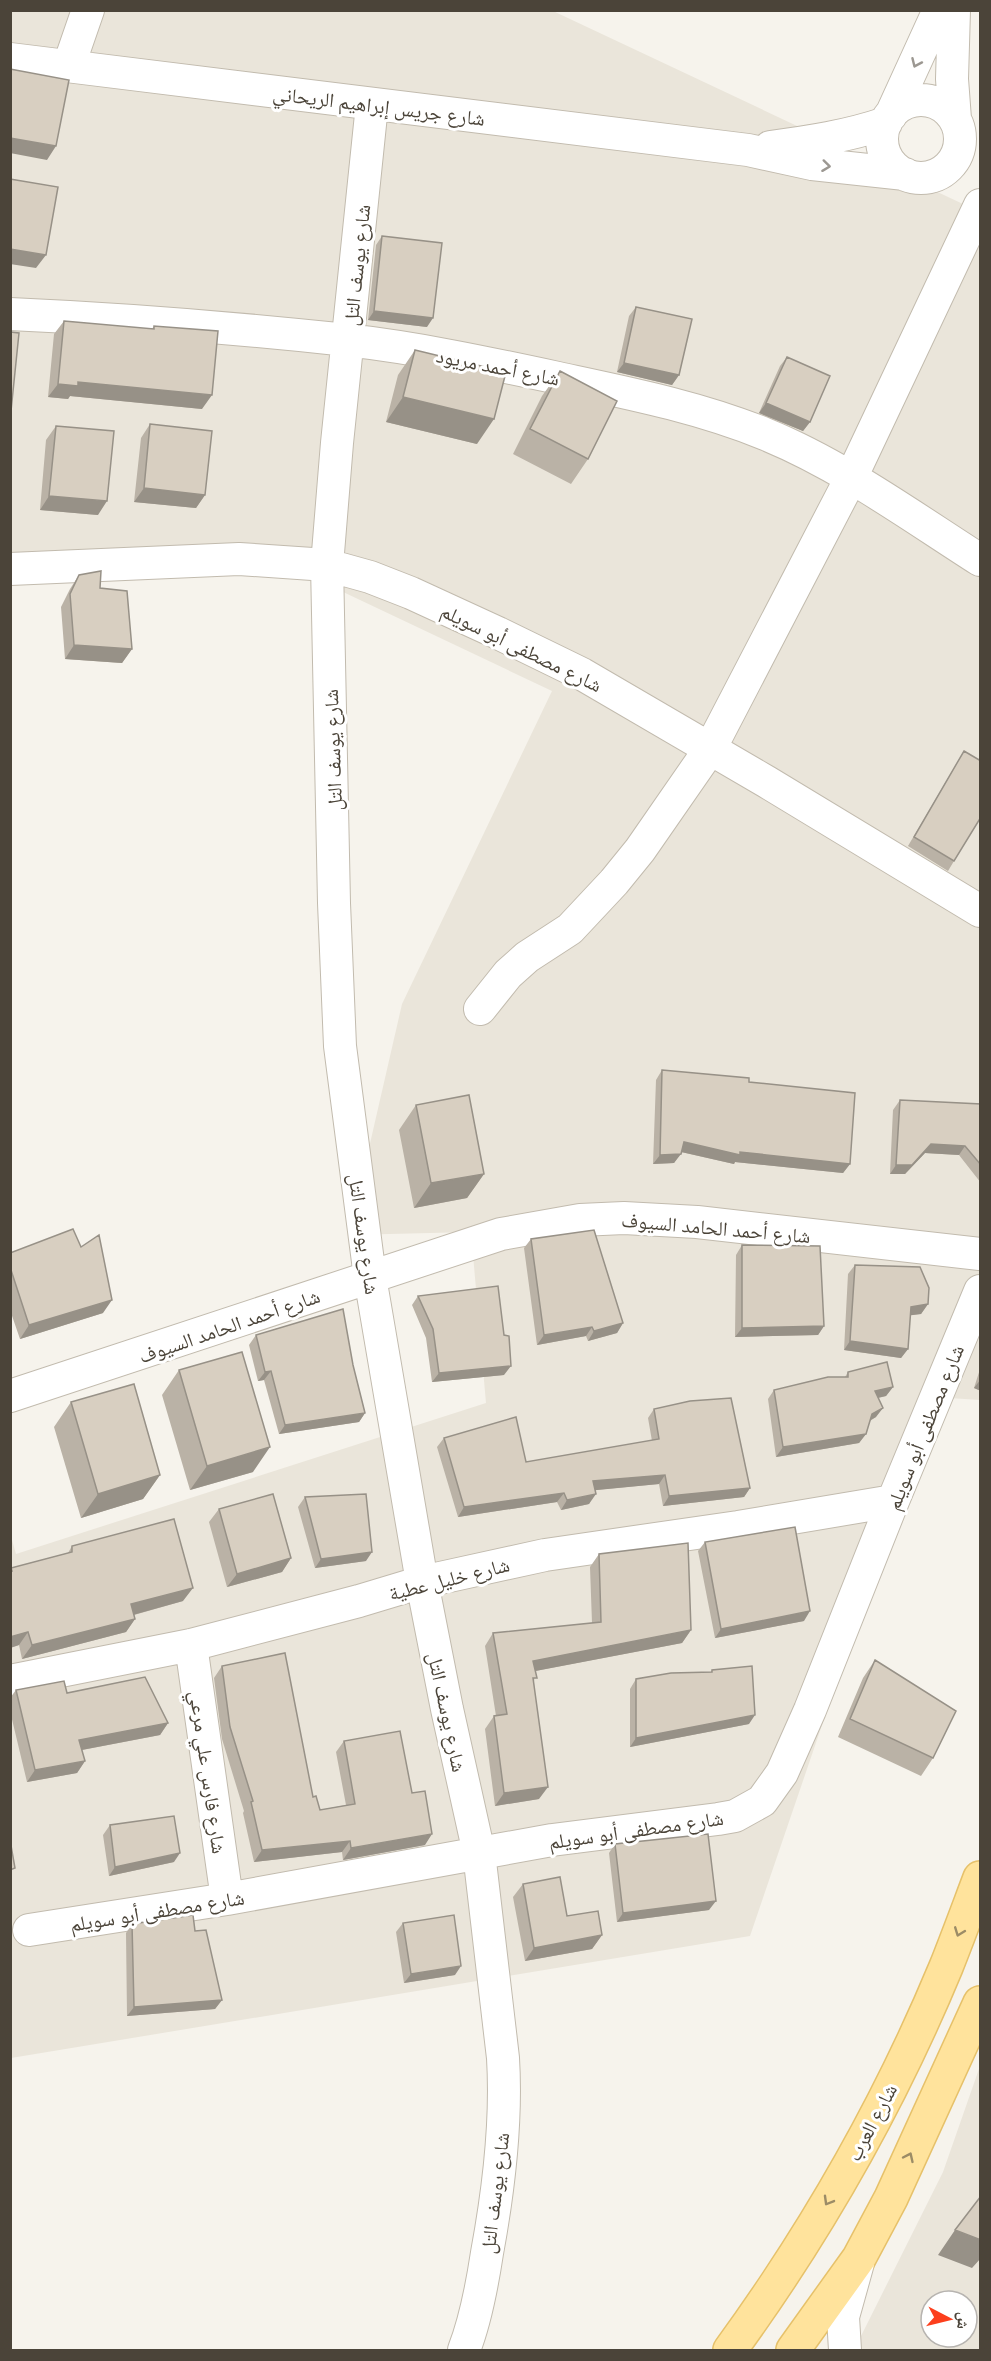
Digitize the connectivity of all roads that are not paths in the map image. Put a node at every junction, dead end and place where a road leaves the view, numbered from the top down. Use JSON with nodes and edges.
{"nodes":[{"id":1,"x":88,"y":10,"type":"edge"},
{"id":2,"x":939,"y":10,"type":"edge"},
{"id":3,"x":954,"y":10,"type":"edge"},
{"id":4,"x":10,"y":59,"type":"edge"},
{"id":5,"x":69,"y":65,"type":"junction"},
{"id":6,"x":372,"y":105,"type":"junction"},
{"id":7,"x":888,"y":119,"type":"junction"},
{"id":8,"x":958,"y":128,"type":"junction"},
{"id":9,"x":748,"y":150,"type":"junction"},
{"id":10,"x":981,"y":160,"type":"edge"},
{"id":11,"x":914,"y":176,"type":"junction"},
{"id":12,"x":981,"y":203,"type":"edge"},
{"id":13,"x":10,"y":314,"type":"edge"},
{"id":14,"x":348,"y":340,"type":"junction"},
{"id":15,"x":851,"y":478,"type":"junction"},
{"id":16,"x":981,"y":560,"type":"edge"},
{"id":17,"x":327,"y":565,"type":"junction"},
{"id":18,"x":10,"y":569,"type":"edge"},
{"id":19,"x":710,"y":749,"type":"junction"},
{"id":20,"x":981,"y":911,"type":"edge"},
{"id":21,"x":480,"y":1009,"type":"dead end"},
{"id":22,"x":981,"y":1254,"type":"edge"},
{"id":23,"x":370,"y":1276,"type":"junction"},
{"id":24,"x":981,"y":1291,"type":"edge"},
{"id":25,"x":10,"y":1396,"type":"edge"},
{"id":26,"x":893,"y":1502,"type":"junction"},
{"id":27,"x":422,"y":1582,"type":"junction"},
{"id":28,"x":191,"y":1645,"type":"junction"},
{"id":29,"x":10,"y":1681,"type":"edge"},
{"id":30,"x":479,"y":1853,"type":"junction"},
{"id":31,"x":981,"y":1878,"type":"edge"},
{"id":32,"x":227,"y":1899,"type":"junction"},
{"id":33,"x":29,"y":1930,"type":"dead end"},
{"id":34,"x":981,"y":2003,"type":"edge"},
{"id":35,"x":844,"y":2173,"type":"junction"},
{"id":36,"x":891,"y":2198,"type":"junction"},
{"id":37,"x":860,"y":2258,"type":"junction"},
{"id":38,"x":464,"y":2350,"type":"edge"},
{"id":39,"x":730,"y":2350,"type":"edge"},
{"id":40,"x":793,"y":2350,"type":"edge"},
{"id":41,"x":845,"y":2350,"type":"edge"}],
"edges":[{"from":1,"to":5,"type":"street"},
{"from":2,"to":7,"type":"street","one_way":true},
{"from":3,"to":8,"type":"street"},
{"from":4,"to":5,"type":"street","name":"شارع جريس إبراهيم الريحاني"},
{"from":5,"to":6,"type":"street","name":"شارع جريس إبراهيم الريحاني"},
{"from":6,"to":9,"type":"street","name":"شارع جريس إبراهيم الريحاني"},
{"from":6,"to":14,"type":"street","name":"شارع يوسف التل"},
{"from":7,"to":8,"type":"street"},
{"from":7,"to":9,"type":"street","name":"شارع جريس إبراهيم الريحاني"},
{"from":7,"to":11,"type":"street"},
{"from":8,"to":10,"type":"street"},
{"from":8,"to":11,"type":"street"},
{"from":9,"to":11,"type":"street","name":"شارع جريس إبراهيم الريحاني","one_way":true},
{"from":11,"to":12,"type":"street","name":"شارع جريس إبراهيم الريحاني"},
{"from":12,"to":15,"type":"street"},
{"from":13,"to":14,"type":"street","name":"شارع أحمد مريود"},
{"from":14,"to":15,"type":"street","name":"شارع أحمد مريود"},
{"from":14,"to":17,"type":"street","name":"شارع يوسف التل"},
{"from":15,"to":16,"type":"street","name":"شارع أحمد مريود"},
{"from":15,"to":19,"type":"street"},
{"from":17,"to":18,"type":"street","name":"شارع مصطفى أبو سويلم"},
{"from":17,"to":19,"type":"street","name":"شارع مصطفى أبو سويلم"},
{"from":17,"to":23,"type":"street","name":"شارع يوسف التل"},
{"from":19,"to":20,"type":"street","name":"شارع مصطفى أبو سويلم"},
{"from":19,"to":21,"type":"street"},
{"from":22,"to":23,"type":"street","name":"شارع أحمد الحامد السيوف"},
{"from":23,"to":25,"type":"street","name":"شارع أحمد الحامد السيوف"},
{"from":23,"to":27,"type":"street","name":"شارع يوسف التل"},
{"from":24,"to":26,"type":"street","name":"شارع مصطفى أبو سويلم"},
{"from":26,"to":27,"type":"street","name":"شارع خليل عطية"},
{"from":26,"to":30,"type":"street","name":"شارع مصطفى أبو سويلم"},
{"from":27,"to":28,"type":"street","name":"شارع خليل عطية"},
{"from":27,"to":30,"type":"street","name":"شارع يوسف التل"},
{"from":28,"to":29,"type":"street","name":"شارع خليل عطية"},
{"from":28,"to":32,"type":"street","name":"شارع فارس علي مرعي"},
{"from":30,"to":32,"type":"street","name":"شارع مصطفى أبو سويلم"},
{"from":30,"to":38,"type":"street","name":"شارع يوسف التل"},
{"from":31,"to":35,"type":"main road","name":"شارع العرب","one_way":true},
{"from":32,"to":33,"type":"street","name":"شارع مصطفى أبو سويلم"},
{"from":36,"to":34,"type":"main road","one_way":true},
{"from":35,"to":36,"type":"main road"},
{"from":35,"to":39,"type":"main road","name":"شارع العرب","one_way":true},
{"from":36,"to":37,"type":"main road"},
{"from":37,"to":40,"type":"main road"},
{"from":37,"to":41,"type":"street"}]}
